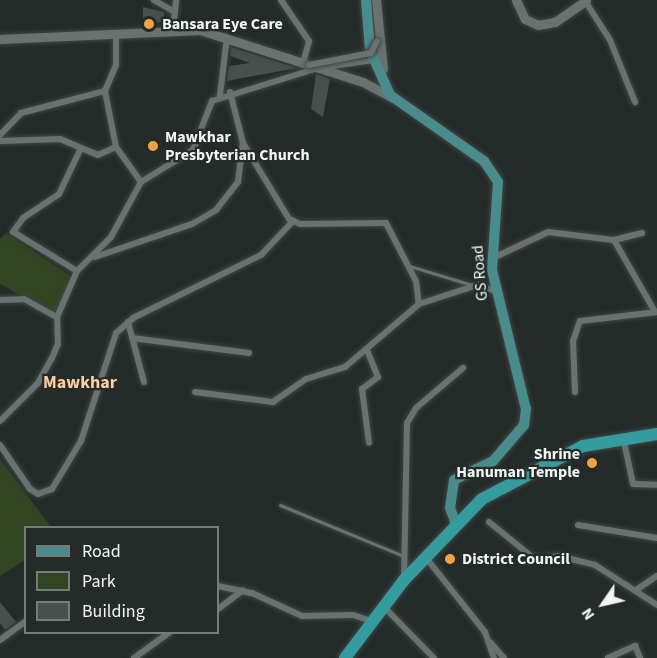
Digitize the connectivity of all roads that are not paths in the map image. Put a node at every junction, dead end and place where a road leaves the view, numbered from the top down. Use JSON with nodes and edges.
{"nodes":[{"id":1,"x":154,"y":0,"type":"edge"},
{"id":2,"x":176,"y":0,"type":"edge"},
{"id":3,"x":281,"y":0,"type":"edge"},
{"id":4,"x":366,"y":0,"type":"edge"},
{"id":5,"x":376,"y":0,"type":"edge"},
{"id":6,"x":516,"y":0,"type":"edge"},
{"id":7,"x":585,"y":0,"type":"edge"},
{"id":8,"x":175,"y":12,"type":"junction"},
{"id":9,"x":173,"y":30,"type":"junction"},
{"id":10,"x":116,"y":35,"type":"junction"},
{"id":11,"x":227,"y":36,"type":"junction"},
{"id":12,"x":0,"y":39,"type":"edge"},
{"id":13,"x":377,"y":41,"type":"junction"},
{"id":14,"x":372,"y":57,"type":"junction"},
{"id":15,"x":310,"y":65,"type":"junction"},
{"id":16,"x":105,"y":91,"type":"junction"},
{"id":17,"x":230,"y":92,"type":"junction"},
{"id":18,"x":220,"y":95,"type":"junction"},
{"id":19,"x":395,"y":99,"type":"junction"},
{"id":20,"x":634,"y":102,"type":"dead end"},
{"id":21,"x":0,"y":135,"type":"edge"},
{"id":22,"x":0,"y":141,"type":"edge"},
{"id":23,"x":243,"y":143,"type":"junction"},
{"id":24,"x":116,"y":147,"type":"junction"},
{"id":25,"x":81,"y":148,"type":"junction"},
{"id":26,"x":141,"y":182,"type":"junction"},
{"id":27,"x":293,"y":221,"type":"junction"},
{"id":28,"x":642,"y":233,"type":"dead end"},
{"id":29,"x":614,"y":240,"type":"junction"},
{"id":30,"x":93,"y":257,"type":"junction"},
{"id":31,"x":493,"y":258,"type":"junction"},
{"id":32,"x":408,"y":265,"type":"junction"},
{"id":33,"x":77,"y":271,"type":"junction"},
{"id":34,"x":477,"y":285,"type":"junction"},
{"id":35,"x":496,"y":291,"type":"junction"},
{"id":36,"x":0,"y":300,"type":"edge"},
{"id":37,"x":419,"y":304,"type":"junction"},
{"id":38,"x":656,"y":312,"type":"edge"},
{"id":39,"x":57,"y":317,"type":"junction"},
{"id":40,"x":128,"y":322,"type":"junction"},
{"id":41,"x":132,"y":338,"type":"junction"},
{"id":42,"x":367,"y":350,"type":"junction"},
{"id":43,"x":249,"y":353,"type":"dead end"},
{"id":44,"x":463,"y":368,"type":"dead end"},
{"id":45,"x":144,"y":382,"type":"dead end"},
{"id":46,"x":195,"y":392,"type":"dead end"},
{"id":47,"x":575,"y":392,"type":"dead end"},
{"id":48,"x":0,"y":421,"type":"edge"},
{"id":49,"x":657,"y":434,"type":"edge"},
{"id":50,"x":623,"y":437,"type":"junction"},
{"id":51,"x":369,"y":443,"type":"dead end"},
{"id":52,"x":0,"y":445,"type":"edge"},
{"id":53,"x":657,"y":485,"type":"edge"},
{"id":54,"x":280,"y":505,"type":"dead end"},
{"id":55,"x":489,"y":522,"type":"dead end"},
{"id":56,"x":456,"y":524,"type":"junction"},
{"id":57,"x":578,"y":525,"type":"dead end"},
{"id":58,"x":657,"y":538,"type":"edge"},
{"id":59,"x":404,"y":556,"type":"junction"},
{"id":60,"x":427,"y":558,"type":"junction"},
{"id":61,"x":657,"y":576,"type":"edge"},
{"id":62,"x":404,"y":580,"type":"junction"},
{"id":63,"x":219,"y":586,"type":"edge"},
{"id":64,"x":243,"y":590,"type":"junction"},
{"id":65,"x":636,"y":590,"type":"junction"},
{"id":66,"x":657,"y":605,"type":"edge"},
{"id":67,"x":384,"y":607,"type":"junction"},
{"id":68,"x":219,"y":608,"type":"edge"},
{"id":69,"x":371,"y":621,"type":"junction"},
{"id":70,"x":24,"y":622,"type":"edge"},
{"id":71,"x":169,"y":634,"type":"edge"},
{"id":72,"x":488,"y":639,"type":"junction"},
{"id":73,"x":0,"y":640,"type":"edge"},
{"id":74,"x":134,"y":658,"type":"edge"},
{"id":75,"x":345,"y":658,"type":"edge"},
{"id":76,"x":434,"y":658,"type":"edge"},
{"id":77,"x":494,"y":658,"type":"edge"},
{"id":78,"x":504,"y":658,"type":"edge"},
{"id":79,"x":608,"y":658,"type":"edge"},
{"id":80,"x":639,"y":658,"type":"edge"}],
"edges":[{"from":1,"to":8,"type":"street"},
{"from":2,"to":8,"type":"street"},
{"from":3,"to":15,"type":"street"},
{"from":4,"to":14,"type":"main road","name":"GS Road"},
{"from":5,"to":13,"type":"street"},
{"from":6,"to":7,"type":"street"},
{"from":7,"to":20,"type":"street"},
{"from":8,"to":9,"type":"street"},
{"from":9,"to":10,"type":"street"},
{"from":9,"to":11,"type":"street"},
{"from":10,"to":12,"type":"street"},
{"from":10,"to":16,"type":"street"},
{"from":11,"to":15,"type":"street"},
{"from":11,"to":18,"type":"street"},
{"from":13,"to":14,"type":"street","bridge":true},
{"from":13,"to":19,"type":"street"},
{"from":14,"to":15,"type":"street","bridge":true},
{"from":14,"to":19,"type":"main road","name":"GS Road"},
{"from":15,"to":17,"type":"street"},
{"from":15,"to":19,"type":"street"},
{"from":16,"to":21,"type":"street"},
{"from":16,"to":24,"type":"street"},
{"from":17,"to":18,"type":"street"},
{"from":17,"to":23,"type":"street"},
{"from":18,"to":26,"type":"street"},
{"from":19,"to":31,"type":"main road","name":"GS Road"},
{"from":22,"to":25,"type":"street"},
{"from":23,"to":27,"type":"street"},
{"from":23,"to":30,"type":"street"},
{"from":24,"to":25,"type":"street"},
{"from":24,"to":26,"type":"street"},
{"from":25,"to":33,"type":"street"},
{"from":26,"to":30,"type":"street"},
{"from":27,"to":32,"type":"street"},
{"from":27,"to":40,"type":"street"},
{"from":28,"to":29,"type":"street"},
{"from":29,"to":31,"type":"street"},
{"from":29,"to":38,"type":"street"},
{"from":30,"to":33,"type":"street"},
{"from":31,"to":35,"type":"main road","name":"GS Road"},
{"from":32,"to":34,"type":"lane"},
{"from":32,"to":37,"type":"street"},
{"from":33,"to":39,"type":"street"},
{"from":34,"to":35,"type":"street"},
{"from":34,"to":37,"type":"street"},
{"from":35,"to":56,"type":"main road","name":"GS Road"},
{"from":36,"to":39,"type":"street"},
{"from":37,"to":42,"type":"street"},
{"from":38,"to":47,"type":"street"},
{"from":39,"to":48,"type":"street"},
{"from":40,"to":41,"type":"street"},
{"from":40,"to":52,"type":"street"},
{"from":41,"to":43,"type":"street"},
{"from":41,"to":45,"type":"street"},
{"from":42,"to":46,"type":"street"},
{"from":42,"to":51,"type":"street"},
{"from":44,"to":59,"type":"street"},
{"from":49,"to":50,"type":"highway"},
{"from":50,"to":53,"type":"street"},
{"from":50,"to":56,"type":"highway"},
{"from":54,"to":59,"type":"lane"},
{"from":55,"to":65,"type":"street"},
{"from":56,"to":60,"type":"highway"},
{"from":57,"to":58,"type":"street"},
{"from":59,"to":62,"type":"street"},
{"from":60,"to":62,"type":"highway"},
{"from":60,"to":72,"type":"street"},
{"from":61,"to":65,"type":"street"},
{"from":62,"to":67,"type":"highway"},
{"from":63,"to":64,"type":"street"},
{"from":64,"to":68,"type":"street"},
{"from":64,"to":69,"type":"street"},
{"from":65,"to":66,"type":"street"},
{"from":67,"to":69,"type":"highway"},
{"from":67,"to":76,"type":"street"},
{"from":69,"to":75,"type":"highway"},
{"from":70,"to":73,"type":"street"},
{"from":71,"to":74,"type":"street"},
{"from":72,"to":77,"type":"street"},
{"from":72,"to":78,"type":"street"},
{"from":79,"to":80,"type":"street"}]}
